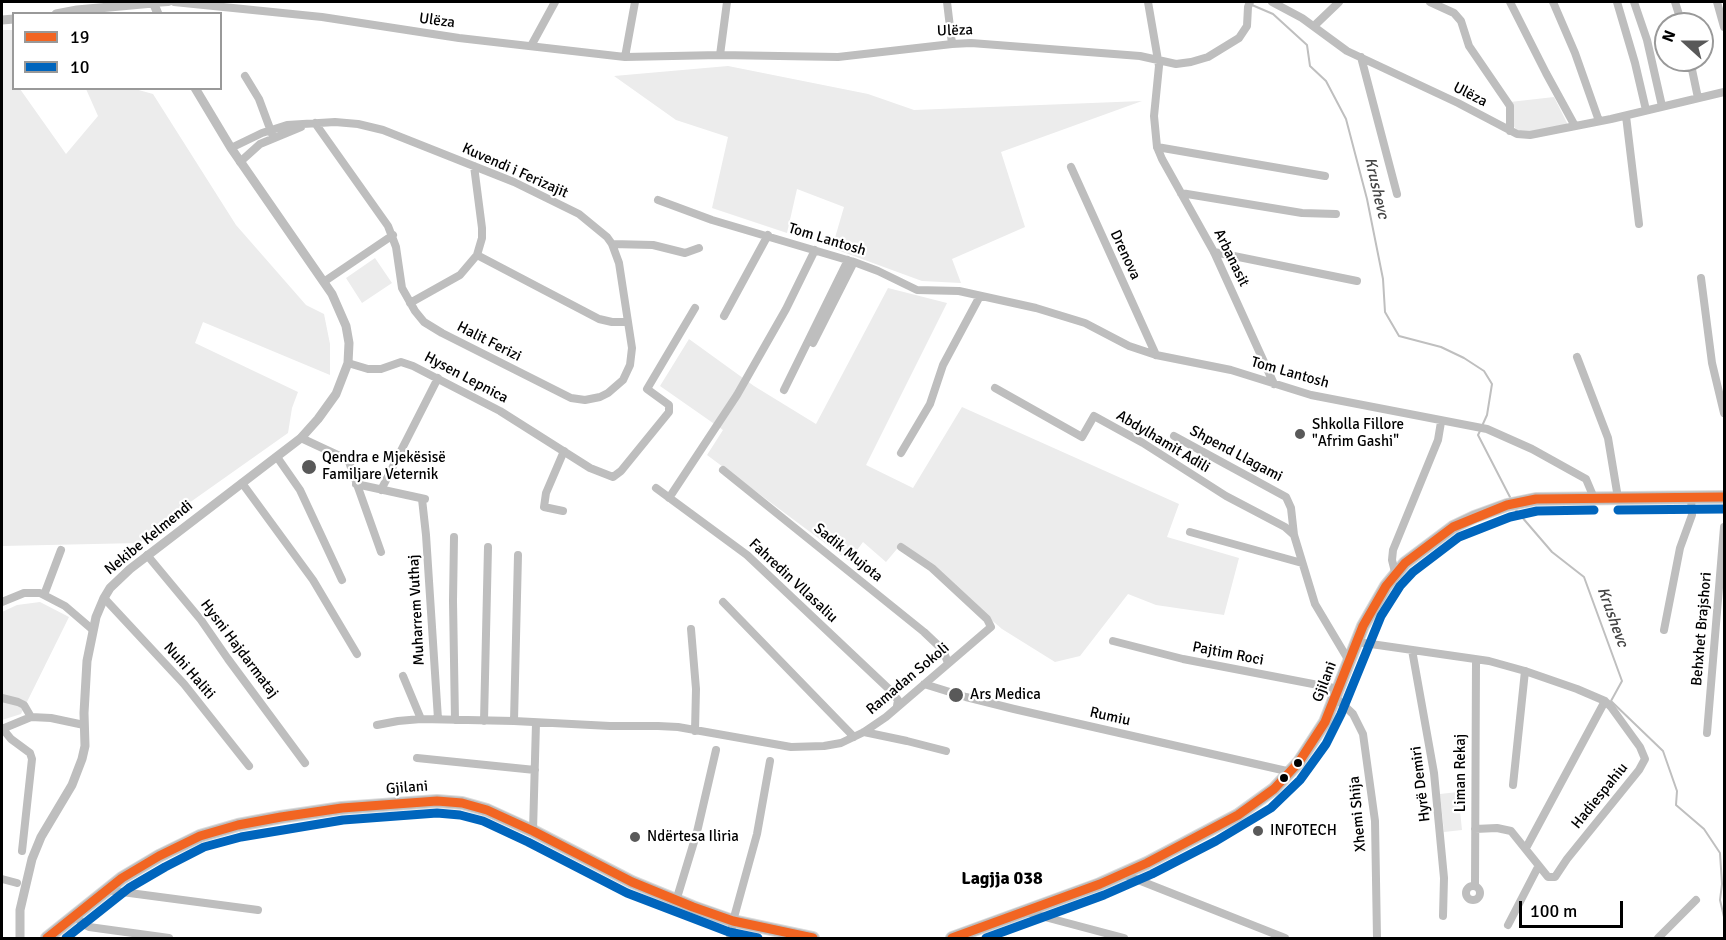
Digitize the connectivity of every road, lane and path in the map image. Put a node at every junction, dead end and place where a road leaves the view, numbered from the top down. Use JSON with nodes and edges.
{"nodes":[{"id":1,"x":153,"y":2,"type":"edge"},
{"id":2,"x":168,"y":2,"type":"edge"},
{"id":3,"x":174,"y":2,"type":"edge"},
{"id":4,"x":555,"y":2,"type":"edge"},
{"id":5,"x":635,"y":2,"type":"edge"},
{"id":6,"x":727,"y":2,"type":"edge"},
{"id":7,"x":947,"y":2,"type":"edge"},
{"id":8,"x":1148,"y":2,"type":"edge"},
{"id":9,"x":1272,"y":2,"type":"edge"},
{"id":10,"x":1339,"y":2,"type":"edge"},
{"id":11,"x":1430,"y":2,"type":"edge"},
{"id":12,"x":1510,"y":2,"type":"edge"},
{"id":13,"x":1553,"y":2,"type":"edge"},
{"id":14,"x":1617,"y":2,"type":"edge"},
{"id":15,"x":1634,"y":2,"type":"edge"},
{"id":16,"x":1717,"y":2,"type":"edge"},
{"id":17,"x":1250,"y":4,"type":"edge"},
{"id":18,"x":74,"y":6,"type":"edge"},
{"id":19,"x":1314,"y":26,"type":"junction"},
{"id":20,"x":1725,"y":27,"type":"edge"},
{"id":21,"x":952,"y":44,"type":"junction"},
{"id":22,"x":531,"y":46,"type":"junction"},
{"id":23,"x":720,"y":55,"type":"junction"},
{"id":24,"x":625,"y":57,"type":"junction"},
{"id":25,"x":1360,"y":57,"type":"junction"},
{"id":26,"x":1157,"y":60,"type":"junction"},
{"id":27,"x":1693,"y":72,"type":"edge"},
{"id":28,"x":245,"y":76,"type":"dead end"},
{"id":29,"x":196,"y":90,"type":"edge"},
{"id":30,"x":1725,"y":92,"type":"edge"},
{"id":31,"x":1698,"y":98,"type":"junction"},
{"id":32,"x":1662,"y":106,"type":"junction"},
{"id":33,"x":1646,"y":110,"type":"junction"},
{"id":34,"x":1626,"y":116,"type":"junction"},
{"id":35,"x":1599,"y":122,"type":"junction"},
{"id":36,"x":313,"y":124,"type":"junction"},
{"id":37,"x":1575,"y":126,"type":"junction"},
{"id":38,"x":1510,"y":131,"type":"junction"},
{"id":39,"x":272,"y":133,"type":"junction"},
{"id":40,"x":1157,"y":147,"type":"junction"},
{"id":41,"x":231,"y":148,"type":"junction"},
{"id":42,"x":240,"y":162,"type":"junction"},
{"id":43,"x":474,"y":166,"type":"junction"},
{"id":44,"x":1071,"y":167,"type":"dead end"},
{"id":45,"x":1325,"y":176,"type":"dead end"},
{"id":46,"x":1181,"y":194,"type":"junction"},
{"id":47,"x":1397,"y":194,"type":"dead end"},
{"id":48,"x":658,"y":200,"type":"dead end"},
{"id":49,"x":1336,"y":214,"type":"dead end"},
{"id":50,"x":1639,"y":225,"type":"dead end"},
{"id":51,"x":768,"y":235,"type":"junction"},
{"id":52,"x":393,"y":236,"type":"junction"},
{"id":53,"x":612,"y":244,"type":"junction"},
{"id":54,"x":699,"y":248,"type":"dead end"},
{"id":55,"x":815,"y":250,"type":"junction"},
{"id":56,"x":1214,"y":252,"type":"junction"},
{"id":57,"x":477,"y":255,"type":"junction"},
{"id":58,"x":851,"y":261,"type":"junction"},
{"id":59,"x":1701,"y":278,"type":"dead end"},
{"id":60,"x":325,"y":281,"type":"junction"},
{"id":61,"x":1357,"y":281,"type":"dead end"},
{"id":62,"x":980,"y":296,"type":"junction"},
{"id":63,"x":410,"y":303,"type":"junction"},
{"id":64,"x":695,"y":308,"type":"dead end"},
{"id":65,"x":724,"y":316,"type":"dead end"},
{"id":66,"x":628,"y":322,"type":"junction"},
{"id":67,"x":1156,"y":355,"type":"junction"},
{"id":68,"x":1577,"y":357,"type":"dead end"},
{"id":69,"x":348,"y":363,"type":"junction"},
{"id":70,"x":800,"y":368,"type":"dead end"},
{"id":71,"x":438,"y":378,"type":"junction"},
{"id":72,"x":1274,"y":384,"type":"junction"},
{"id":73,"x":995,"y":388,"type":"dead end"},
{"id":74,"x":784,"y":390,"type":"dead end"},
{"id":75,"x":1725,"y":413,"type":"edge"},
{"id":76,"x":1441,"y":422,"type":"junction"},
{"id":77,"x":1174,"y":436,"type":"dead end"},
{"id":78,"x":301,"y":438,"type":"junction"},
{"id":79,"x":564,"y":451,"type":"junction"},
{"id":80,"x":901,"y":453,"type":"dead end"},
{"id":81,"x":277,"y":457,"type":"junction"},
{"id":82,"x":723,"y":470,"type":"dead end"},
{"id":83,"x":242,"y":483,"type":"junction"},
{"id":84,"x":356,"y":484,"type":"junction"},
{"id":85,"x":656,"y":488,"type":"dead end"},
{"id":86,"x":381,"y":490,"type":"junction"},
{"id":87,"x":1725,"y":497,"type":"edge"},
{"id":88,"x":669,"y":498,"type":"junction"},
{"id":89,"x":1594,"y":498,"type":"junction"},
{"id":90,"x":1618,"y":498,"type":"junction"},
{"id":91,"x":1691,"y":498,"type":"junction"},
{"id":92,"x":563,"y":511,"type":"dead end"},
{"id":93,"x":1725,"y":527,"type":"edge"},
{"id":94,"x":1190,"y":532,"type":"dead end"},
{"id":95,"x":1294,"y":535,"type":"junction"},
{"id":96,"x":454,"y":537,"type":"dead end"},
{"id":97,"x":488,"y":547,"type":"dead end"},
{"id":98,"x":901,"y":547,"type":"dead end"},
{"id":99,"x":61,"y":550,"type":"dead end"},
{"id":100,"x":381,"y":552,"type":"dead end"},
{"id":101,"x":147,"y":555,"type":"junction"},
{"id":102,"x":518,"y":555,"type":"dead end"},
{"id":103,"x":1302,"y":563,"type":"junction"},
{"id":104,"x":1395,"y":572,"type":"junction"},
{"id":105,"x":342,"y":580,"type":"dead end"},
{"id":106,"x":44,"y":595,"type":"junction"},
{"id":107,"x":104,"y":598,"type":"junction"},
{"id":108,"x":2,"y":602,"type":"edge"},
{"id":109,"x":723,"y":602,"type":"dead end"},
{"id":110,"x":691,"y":629,"type":"dead end"},
{"id":111,"x":93,"y":630,"type":"junction"},
{"id":112,"x":1664,"y":630,"type":"dead end"},
{"id":113,"x":1113,"y":641,"type":"dead end"},
{"id":114,"x":1357,"y":642,"type":"junction"},
{"id":115,"x":1412,"y":650,"type":"junction"},
{"id":116,"x":357,"y":654,"type":"dead end"},
{"id":117,"x":1349,"y":661,"type":"junction"},
{"id":118,"x":1476,"y":661,"type":"junction"},
{"id":119,"x":948,"y":663,"type":"junction"},
{"id":120,"x":1525,"y":671,"type":"junction"},
{"id":121,"x":403,"y":676,"type":"dead end"},
{"id":122,"x":924,"y":684,"type":"junction"},
{"id":123,"x":1337,"y":693,"type":"junction"},
{"id":124,"x":2,"y":698,"type":"edge"},
{"id":125,"x":1605,"y":701,"type":"junction"},
{"id":126,"x":897,"y":706,"type":"junction"},
{"id":127,"x":31,"y":717,"type":"junction"},
{"id":128,"x":421,"y":719,"type":"junction"},
{"id":129,"x":438,"y":719,"type":"junction"},
{"id":130,"x":455,"y":720,"type":"junction"},
{"id":131,"x":484,"y":721,"type":"junction"},
{"id":132,"x":514,"y":721,"type":"junction"},
{"id":133,"x":536,"y":723,"type":"junction"},
{"id":134,"x":84,"y":725,"type":"junction"},
{"id":135,"x":377,"y":725,"type":"dead end"},
{"id":136,"x":2,"y":728,"type":"edge"},
{"id":137,"x":696,"y":731,"type":"junction"},
{"id":138,"x":864,"y":732,"type":"junction"},
{"id":139,"x":1707,"y":733,"type":"dead end"},
{"id":140,"x":854,"y":737,"type":"junction"},
{"id":141,"x":716,"y":750,"type":"dead end"},
{"id":142,"x":946,"y":751,"type":"dead end"},
{"id":143,"x":417,"y":758,"type":"dead end"},
{"id":144,"x":770,"y":761,"type":"dead end"},
{"id":145,"x":305,"y":763,"type":"dead end"},
{"id":146,"x":249,"y":766,"type":"dead end"},
{"id":147,"x":535,"y":770,"type":"junction"},
{"id":148,"x":1291,"y":772,"type":"junction"},
{"id":149,"x":1513,"y":785,"type":"dead end"},
{"id":150,"x":1475,"y":829,"type":"junction"},
{"id":151,"x":533,"y":831,"type":"junction"},
{"id":152,"x":1526,"y":848,"type":"junction"},
{"id":153,"x":22,"y":851,"type":"dead end"},
{"id":154,"x":1538,"y":867,"type":"junction"},
{"id":155,"x":1123,"y":874,"type":"junction"},
{"id":156,"x":2,"y":879,"type":"edge"},
{"id":157,"x":17,"y":883,"type":"dead end"},
{"id":158,"x":1475,"y":886,"type":"dead end"},
{"id":159,"x":107,"y":890,"type":"junction"},
{"id":160,"x":1696,"y":900,"type":"dead end"},
{"id":161,"x":676,"y":901,"type":"junction"},
{"id":162,"x":258,"y":910,"type":"dead end"},
{"id":163,"x":1025,"y":912,"type":"junction"},
{"id":164,"x":75,"y":915,"type":"junction"},
{"id":165,"x":1443,"y":916,"type":"dead end"},
{"id":166,"x":733,"y":921,"type":"junction"},
{"id":167,"x":1508,"y":925,"type":"dead end"},
{"id":168,"x":808,"y":938,"type":"edge"},
{"id":169,"x":20,"y":939,"type":"edge"},
{"id":170,"x":47,"y":939,"type":"edge"},
{"id":171,"x":169,"y":939,"type":"edge"},
{"id":172,"x":730,"y":939,"type":"edge"},
{"id":173,"x":952,"y":939,"type":"edge"},
{"id":174,"x":1124,"y":939,"type":"edge"},
{"id":175,"x":1285,"y":939,"type":"edge"},
{"id":176,"x":1377,"y":939,"type":"edge"},
{"id":177,"x":1658,"y":939,"type":"edge"}],
"edges":[{"from":1,"to":2,"type":"street"},
{"from":1,"to":18,"type":"street"},
{"from":3,"to":22,"type":"street","name":"Ulëza"},
{"from":4,"to":22,"type":"street"},
{"from":5,"to":24,"type":"street"},
{"from":6,"to":23,"type":"street"},
{"from":7,"to":21,"type":"street"},
{"from":8,"to":26,"type":"street","name":"Arbanasit"},
{"from":9,"to":19,"type":"street","name":"Ulëza"},
{"from":10,"to":19,"type":"street"},
{"from":11,"to":38,"type":"street"},
{"from":12,"to":37,"type":"street"},
{"from":13,"to":35,"type":"street"},
{"from":14,"to":33,"type":"street"},
{"from":15,"to":32,"type":"street"},
{"from":16,"to":20,"type":"street"},
{"from":17,"to":26,"type":"street","name":"Ulëza"},
{"from":19,"to":25,"type":"street","name":"Ulëza"},
{"from":21,"to":23,"type":"street","name":"Ulëza"},
{"from":21,"to":26,"type":"street","name":"Ulëza"},
{"from":22,"to":24,"type":"street","name":"Ulëza"},
{"from":23,"to":24,"type":"street","name":"Ulëza"},
{"from":25,"to":38,"type":"street","name":"Ulëza"},
{"from":25,"to":47,"type":"street"},
{"from":26,"to":40,"type":"street","name":"Arbanasit"},
{"from":27,"to":31,"type":"street"},
{"from":28,"to":39,"type":"street"},
{"from":29,"to":41,"type":"street","name":"Nekibe Kelmendi"},
{"from":30,"to":31,"type":"street","name":"Ulëza"},
{"from":31,"to":32,"type":"street","name":"Ulëza"},
{"from":32,"to":33,"type":"street","name":"Ulëza"},
{"from":33,"to":34,"type":"street","name":"Ulëza"},
{"from":34,"to":35,"type":"street","name":"Ulëza"},
{"from":34,"to":50,"type":"street"},
{"from":35,"to":37,"type":"street","name":"Ulëza"},
{"from":36,"to":39,"type":"street"},
{"from":36,"to":43,"type":"street","name":"Kuvendi i Ferizajit"},
{"from":36,"to":52,"type":"street","name":"Halit Ferizi"},
{"from":37,"to":38,"type":"street","name":"Ulëza"},
{"from":39,"to":41,"type":"street"},
{"from":39,"to":42,"type":"street"},
{"from":40,"to":45,"type":"street"},
{"from":40,"to":46,"type":"street","name":"Arbanasit"},
{"from":41,"to":42,"type":"street","name":"Nekibe Kelmendi"},
{"from":42,"to":60,"type":"street","name":"Nekibe Kelmendi"},
{"from":43,"to":53,"type":"street","name":"Kuvendi i Ferizajit"},
{"from":43,"to":57,"type":"street"},
{"from":44,"to":67,"type":"street","name":"Drenova"},
{"from":46,"to":49,"type":"street"},
{"from":46,"to":56,"type":"street","name":"Arbanasit"},
{"from":48,"to":51,"type":"street","name":"Tom Lantosh"},
{"from":51,"to":55,"type":"street","name":"Tom Lantosh"},
{"from":51,"to":65,"type":"street","name":"Tom Lantosh"},
{"from":52,"to":60,"type":"street"},
{"from":52,"to":63,"type":"street","name":"Halit Ferizi"},
{"from":53,"to":54,"type":"street"},
{"from":53,"to":66,"type":"street","name":"Halit Ferizi"},
{"from":55,"to":58,"type":"street","name":"Tom Lantosh"},
{"from":55,"to":88,"type":"street"},
{"from":56,"to":61,"type":"street"},
{"from":56,"to":72,"type":"street","name":"Arbanasit"},
{"from":57,"to":63,"type":"street"},
{"from":57,"to":66,"type":"street"},
{"from":58,"to":62,"type":"street","name":"Tom Lantosh"},
{"from":58,"to":70,"type":"street"},
{"from":58,"to":74,"type":"street"},
{"from":59,"to":75,"type":"street"},
{"from":60,"to":69,"type":"street","name":"Nekibe Kelmendi"},
{"from":62,"to":67,"type":"street","name":"Tom Lantosh"},
{"from":62,"to":80,"type":"street"},
{"from":63,"to":66,"type":"street","name":"Halit Ferizi"},
{"from":64,"to":79,"type":"street","name":"Hysen Lepnica"},
{"from":67,"to":72,"type":"street","name":"Tom Lantosh"},
{"from":68,"to":90,"type":"street"},
{"from":69,"to":71,"type":"street","name":"Hysen Lepnica"},
{"from":69,"to":78,"type":"street","name":"Nekibe Kelmendi"},
{"from":71,"to":79,"type":"street","name":"Hysen Lepnica"},
{"from":71,"to":86,"type":"street"},
{"from":72,"to":76,"type":"street","name":"Tom Lantosh"},
{"from":73,"to":95,"type":"street","name":"Abdylhamit Adili"},
{"from":76,"to":89,"type":"street","name":"Tom Lantosh"},
{"from":76,"to":104,"type":"street"},
{"from":77,"to":95,"type":"street","name":"Shpend Llagami"},
{"from":78,"to":81,"type":"street","name":"Nekibe Kelmendi"},
{"from":78,"to":84,"type":"street"},
{"from":79,"to":92,"type":"street"},
{"from":81,"to":83,"type":"street","name":"Nekibe Kelmendi"},
{"from":81,"to":105,"type":"street"},
{"from":82,"to":119,"type":"street","name":"Sadik Mujota"},
{"from":83,"to":101,"type":"street","name":"Nekibe Kelmendi"},
{"from":83,"to":116,"type":"street"},
{"from":84,"to":86,"type":"street","name":"Muharrem Vuthaj"},
{"from":84,"to":100,"type":"street"},
{"from":85,"to":88,"type":"street","name":"Fahredin Vllasaliu"},
{"from":86,"to":129,"type":"street","name":"Muharrem Vuthaj"},
{"from":87,"to":91,"type":"main road","name":"Gjilani"},
{"from":88,"to":126,"type":"street","name":"Fahredin Vllasaliu"},
{"from":89,"to":90,"type":"main road","name":"Gjilani"},
{"from":89,"to":104,"type":"main road","name":"Gjilani"},
{"from":90,"to":91,"type":"main road","name":"Gjilani"},
{"from":91,"to":112,"type":"street"},
{"from":93,"to":139,"type":"street","name":"Behxhet Brajshori"},
{"from":94,"to":103,"type":"street"},
{"from":95,"to":103,"type":"street","name":"Shpend Llagami"},
{"from":96,"to":130,"type":"street"},
{"from":97,"to":131,"type":"street"},
{"from":98,"to":119,"type":"street","name":"Ramadan Sokoli"},
{"from":99,"to":106,"type":"street"},
{"from":101,"to":107,"type":"street","name":"Nekibe Kelmendi"},
{"from":101,"to":145,"type":"street","name":"Hysni Hajdarmataj"},
{"from":102,"to":132,"type":"street"},
{"from":103,"to":117,"type":"street","name":"Shpend Llagami"},
{"from":104,"to":114,"type":"main road","name":"Gjilani"},
{"from":106,"to":108,"type":"street"},
{"from":106,"to":111,"type":"street"},
{"from":107,"to":111,"type":"street","name":"Nekibe Kelmendi"},
{"from":107,"to":146,"type":"street","name":"Nuhi Haliti"},
{"from":109,"to":140,"type":"street"},
{"from":110,"to":137,"type":"street"},
{"from":111,"to":134,"type":"street","name":"Nekibe Kelmendi"},
{"from":113,"to":123,"type":"street","name":"Pajtim Roci"},
{"from":114,"to":115,"type":"street"},
{"from":114,"to":117,"type":"main road","name":"Gjilani"},
{"from":115,"to":118,"type":"street"},
{"from":115,"to":165,"type":"street","name":"Hyrë Demiri"},
{"from":117,"to":123,"type":"main road","name":"Gjilani"},
{"from":118,"to":120,"type":"street"},
{"from":118,"to":150,"type":"street","name":"Liman Rekaj"},
{"from":119,"to":122,"type":"street","name":"Ramadan Sokoli"},
{"from":120,"to":125,"type":"street"},
{"from":120,"to":149,"type":"street"},
{"from":121,"to":128,"type":"street"},
{"from":122,"to":126,"type":"street","name":"Ramadan Sokoli"},
{"from":122,"to":148,"type":"street","name":"Rumiu"},
{"from":123,"to":148,"type":"main road","name":"Gjilani"},
{"from":123,"to":176,"type":"street","name":"Xhemi Shija"},
{"from":124,"to":127,"type":"street"},
{"from":125,"to":152,"type":"street"},
{"from":125,"to":154,"type":"street","name":"Hadiespahiu"},
{"from":126,"to":138,"type":"street","name":"Ramadan Sokoli"},
{"from":127,"to":134,"type":"street"},
{"from":127,"to":136,"type":"street"},
{"from":128,"to":129,"type":"street","name":"Ramadan Sokoli"},
{"from":128,"to":135,"type":"street","name":"Ramadan Sokoli"},
{"from":129,"to":130,"type":"street","name":"Ramadan Sokoli"},
{"from":130,"to":131,"type":"street","name":"Ramadan Sokoli"},
{"from":131,"to":132,"type":"street","name":"Ramadan Sokoli"},
{"from":132,"to":133,"type":"street","name":"Ramadan Sokoli"},
{"from":133,"to":137,"type":"street","name":"Ramadan Sokoli"},
{"from":133,"to":147,"type":"street"},
{"from":134,"to":169,"type":"street","name":"Nekibe Kelmendi"},
{"from":136,"to":153,"type":"street"},
{"from":137,"to":140,"type":"street","name":"Ramadan Sokoli"},
{"from":138,"to":140,"type":"street","name":"Ramadan Sokoli"},
{"from":138,"to":142,"type":"street"},
{"from":141,"to":161,"type":"street"},
{"from":143,"to":147,"type":"street"},
{"from":144,"to":166,"type":"street"},
{"from":147,"to":151,"type":"street"},
{"from":148,"to":155,"type":"main road","name":"Gjilani"},
{"from":150,"to":152,"type":"street"},
{"from":150,"to":158,"type":"street","name":"Liman Rekaj"},
{"from":151,"to":159,"type":"main road","name":"Gjilani"},
{"from":151,"to":161,"type":"main road","name":"Gjilani"},
{"from":152,"to":154,"type":"street"},
{"from":154,"to":167,"type":"street"},
{"from":155,"to":163,"type":"main road","name":"Gjilani"},
{"from":155,"to":175,"type":"street"},
{"from":156,"to":157,"type":"street"},
{"from":159,"to":162,"type":"street"},
{"from":159,"to":164,"type":"main road","name":"Gjilani"},
{"from":160,"to":177,"type":"street"},
{"from":161,"to":166,"type":"main road","name":"Gjilani"},
{"from":163,"to":173,"type":"main road","name":"Gjilani"},
{"from":163,"to":174,"type":"street"},
{"from":164,"to":170,"type":"main road","name":"Gjilani"},
{"from":164,"to":171,"type":"street"},
{"from":166,"to":168,"type":"main road","name":"Gjilani"},
{"from":166,"to":172,"type":"street"}]}
